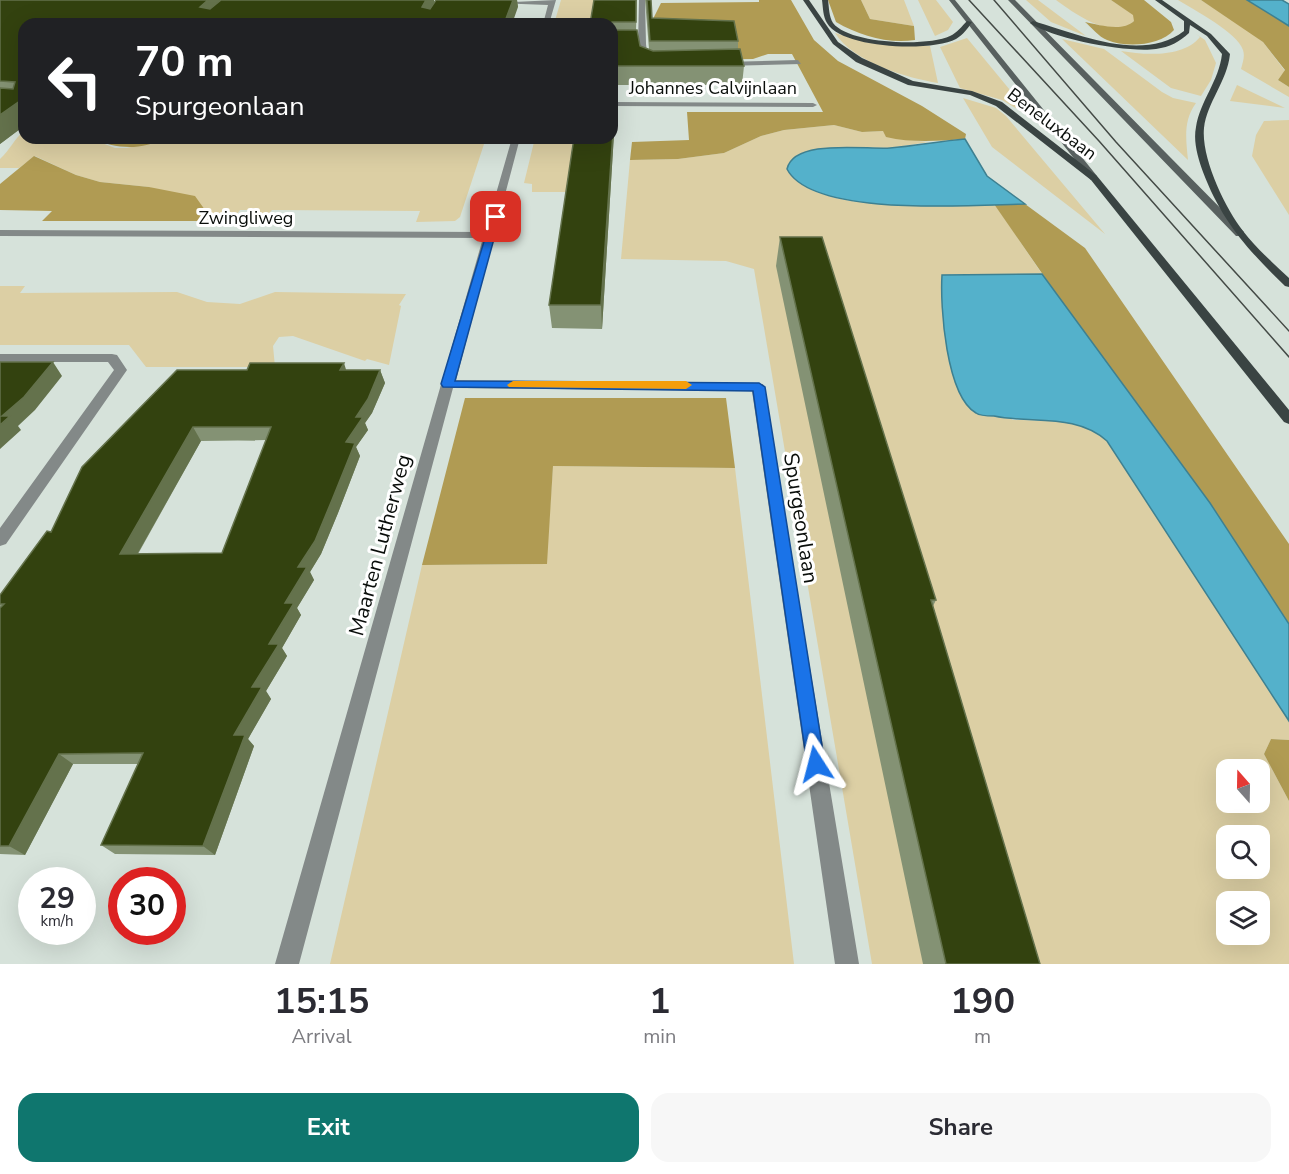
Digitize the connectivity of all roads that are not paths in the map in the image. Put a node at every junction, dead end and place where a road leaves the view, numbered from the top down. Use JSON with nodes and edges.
{"nodes":[{"id":1,"x":642,"y":0,"type":"edge"},
{"id":2,"x":806,"y":0,"type":"edge"},
{"id":3,"x":825,"y":0,"type":"edge"},
{"id":4,"x":951,"y":0,"type":"edge"},
{"id":5,"x":1011,"y":0,"type":"edge"},
{"id":6,"x":1158,"y":0,"type":"edge"},
{"id":7,"x":552,"y":2,"type":"edge"},
{"id":8,"x":486,"y":3,"type":"edge"},
{"id":9,"x":548,"y":18,"type":"edge"},
{"id":10,"x":1186,"y":21,"type":"junction"},
{"id":11,"x":969,"y":22,"type":"junction"},
{"id":12,"x":1033,"y":23,"type":"junction"},
{"id":13,"x":632,"y":44,"type":"edge"},
{"id":14,"x":642,"y":44,"type":"junction"},
{"id":15,"x":798,"y":62,"type":"dead end"},
{"id":16,"x":709,"y":64,"type":"edge"},
{"id":17,"x":653,"y":65,"type":"edge"},
{"id":18,"x":618,"y":104,"type":"edge"},
{"id":19,"x":813,"y":105,"type":"dead end"},
{"id":20,"x":514,"y":144,"type":"edge"},
{"id":21,"x":1094,"y":178,"type":"junction"},
{"id":22,"x":0,"y":233,"type":"edge"},
{"id":23,"x":1239,"y":234,"type":"junction"},
{"id":24,"x":491,"y":235,"type":"junction"},
{"id":25,"x":1289,"y":284,"type":"edge"},
{"id":26,"x":0,"y":358,"type":"edge"},
{"id":27,"x":447,"y":384,"type":"junction"},
{"id":28,"x":1289,"y":419,"type":"edge"},
{"id":29,"x":0,"y":540,"type":"edge"},
{"id":30,"x":287,"y":964,"type":"edge"},
{"id":31,"x":847,"y":964,"type":"edge"}],
"edges":[{"from":1,"to":14,"type":"street"},
{"from":2,"to":21,"type":"main road","name":"Beneluxbaan"},
{"from":3,"to":11,"type":"main road"},
{"from":4,"to":11,"type":"main road","name":"Beneluxbaan"},
{"from":5,"to":12,"type":"main road"},
{"from":6,"to":10,"type":"main road"},
{"from":7,"to":8,"type":"street"},
{"from":7,"to":9,"type":"street"},
{"from":10,"to":12,"type":"main road"},
{"from":10,"to":23,"type":"main road"},
{"from":11,"to":21,"type":"main road","name":"Beneluxbaan"},
{"from":12,"to":23,"type":"main road"},
{"from":13,"to":14,"type":"street"},
{"from":14,"to":17,"type":"street"},
{"from":15,"to":16,"type":"street"},
{"from":18,"to":19,"type":"street","name":"Johannes Calvijnlaan"},
{"from":20,"to":24,"type":"street","name":"Maarten Lutherweg"},
{"from":21,"to":28,"type":"main road","name":"Beneluxbaan"},
{"from":22,"to":24,"type":"street","name":"Zwingliweg"},
{"from":23,"to":25,"type":"main road"},
{"from":24,"to":27,"type":"street","name":"Maarten Lutherweg"},
{"from":26,"to":29,"type":"street"},
{"from":27,"to":30,"type":"street","name":"Maarten Lutherweg"},
{"from":27,"to":31,"type":"street","name":"Spurgeonlaan"}]}
